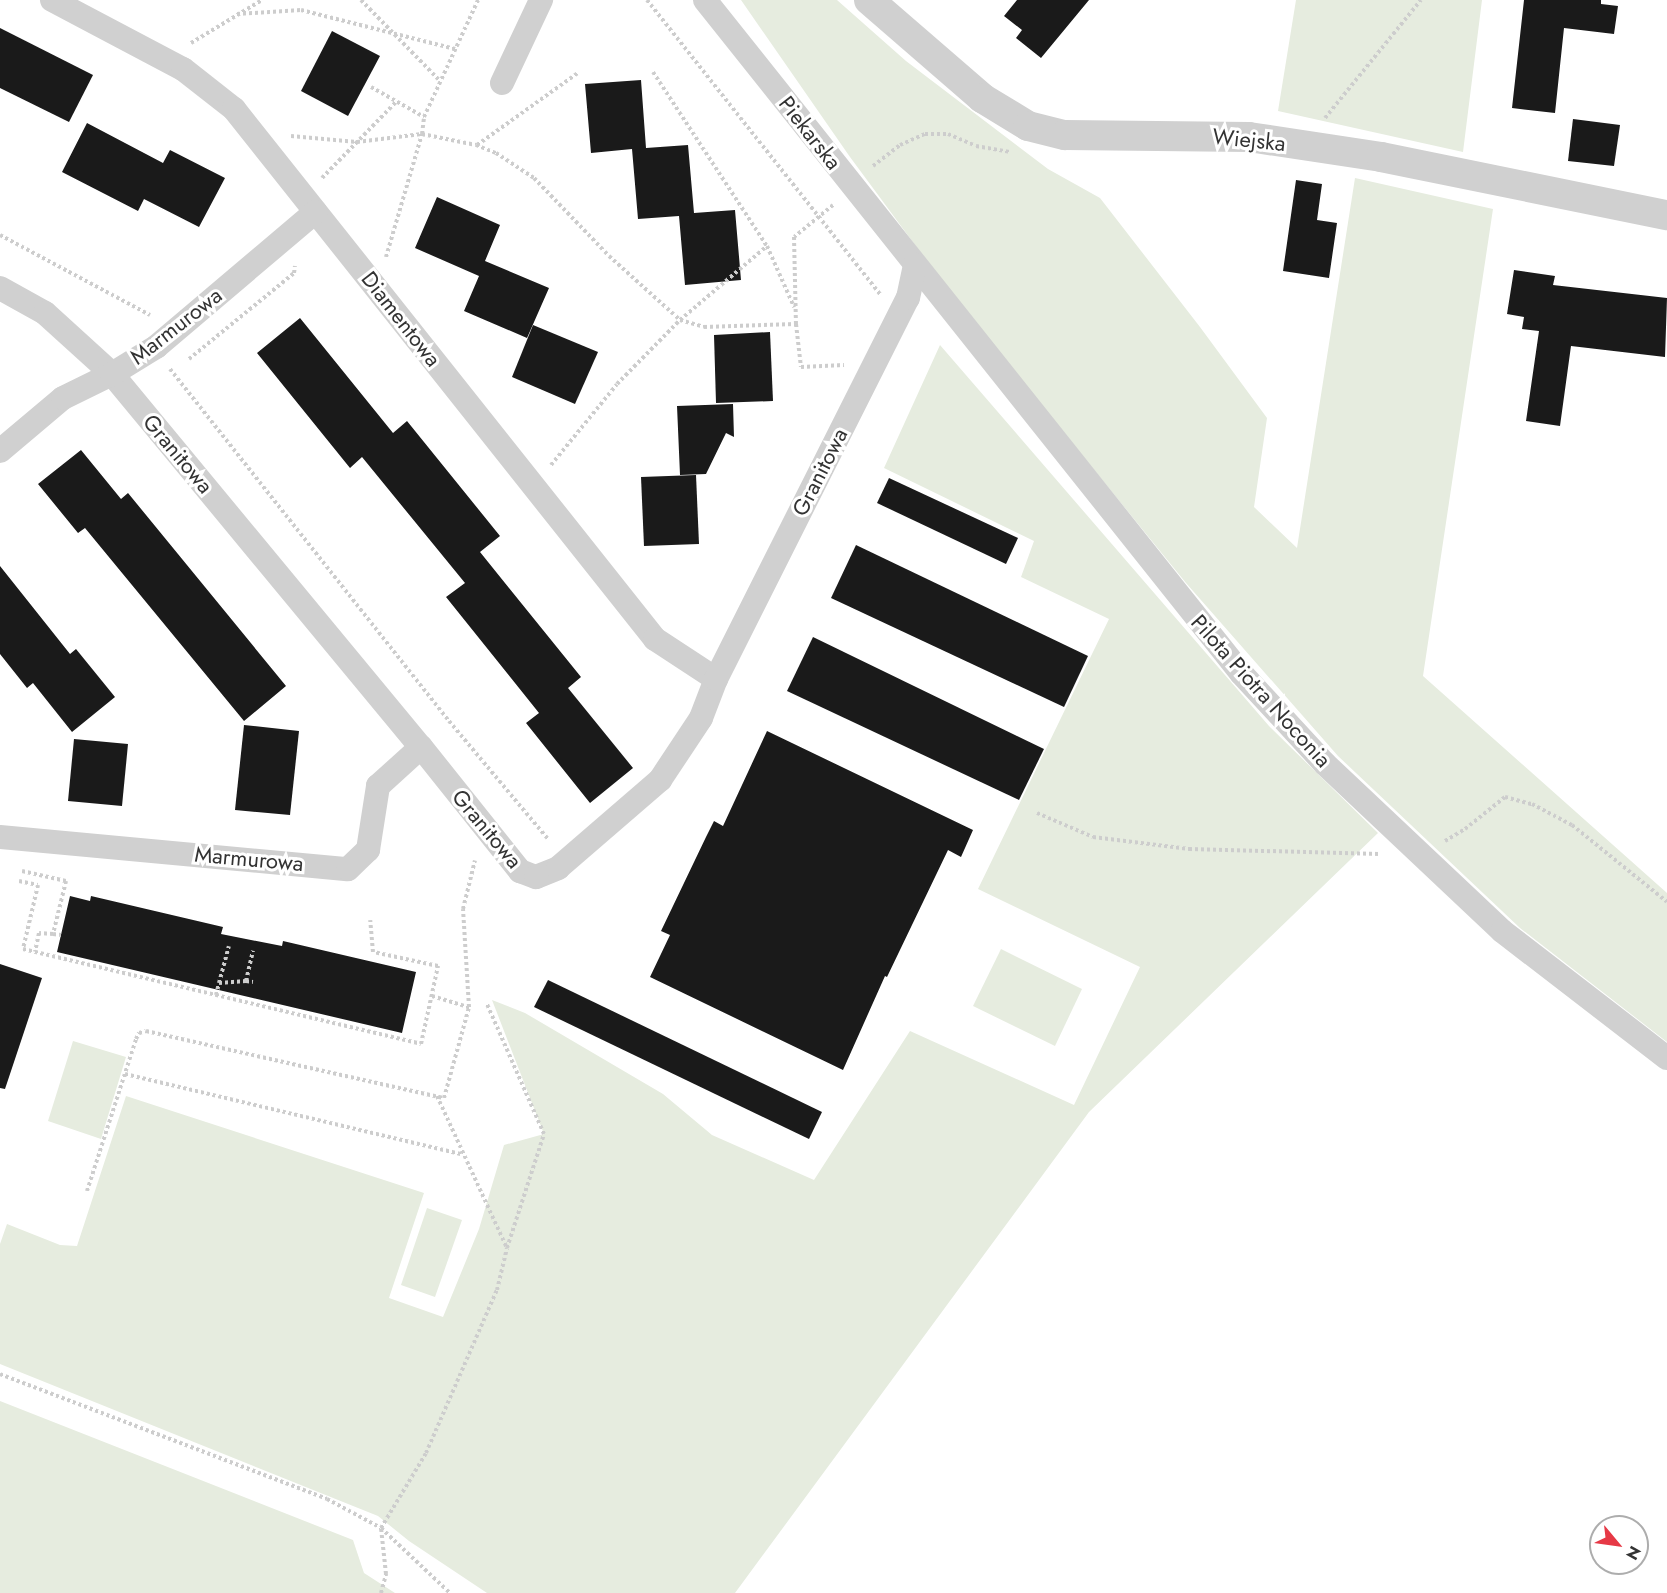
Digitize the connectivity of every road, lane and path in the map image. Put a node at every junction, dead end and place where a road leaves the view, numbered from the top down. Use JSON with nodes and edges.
{"nodes":[{"id":1,"x":52,"y":0,"type":"edge"},
{"id":2,"x":262,"y":0,"type":"edge"},
{"id":3,"x":361,"y":0,"type":"edge"},
{"id":4,"x":478,"y":0,"type":"edge"},
{"id":5,"x":542,"y":0,"type":"edge"},
{"id":6,"x":647,"y":0,"type":"edge"},
{"id":7,"x":705,"y":0,"type":"edge"},
{"id":8,"x":869,"y":0,"type":"edge"},
{"id":9,"x":1421,"y":0,"type":"edge"},
{"id":10,"x":237,"y":14,"type":"junction"},
{"id":11,"x":392,"y":33,"type":"junction"},
{"id":12,"x":187,"y":46,"type":"dead end"},
{"id":13,"x":455,"y":48,"type":"junction"},
{"id":14,"x":653,"y":72,"type":"dead end"},
{"id":15,"x":578,"y":73,"type":"dead end"},
{"id":16,"x":439,"y":80,"type":"junction"},
{"id":17,"x":501,"y":83,"type":"dead end"},
{"id":18,"x":370,"y":87,"type":"dead end"},
{"id":19,"x":397,"y":101,"type":"junction"},
{"id":20,"x":424,"y":117,"type":"junction"},
{"id":21,"x":1323,"y":121,"type":"dead end"},
{"id":22,"x":422,"y":134,"type":"junction"},
{"id":23,"x":281,"y":135,"type":"dead end"},
{"id":24,"x":357,"y":142,"type":"junction"},
{"id":25,"x":476,"y":145,"type":"junction"},
{"id":26,"x":1020,"y":153,"type":"dead end"},
{"id":27,"x":317,"y":183,"type":"dead end"},
{"id":28,"x":853,"y":188,"type":"junction"},
{"id":29,"x":315,"y":212,"type":"junction"},
{"id":30,"x":1667,"y":215,"type":"edge"},
{"id":31,"x":820,"y":216,"type":"junction"},
{"id":32,"x":0,"y":235,"type":"edge"},
{"id":33,"x":767,"y":246,"type":"junction"},
{"id":34,"x":295,"y":263,"type":"dead end"},
{"id":35,"x":384,"y":263,"type":"dead end"},
{"id":36,"x":915,"y":265,"type":"junction"},
{"id":37,"x":0,"y":288,"type":"edge"},
{"id":38,"x":881,"y":299,"type":"dead end"},
{"id":39,"x":795,"y":309,"type":"junction"},
{"id":40,"x":680,"y":320,"type":"junction"},
{"id":41,"x":796,"y":324,"type":"junction"},
{"id":42,"x":156,"y":347,"type":"junction"},
{"id":43,"x":854,"y":365,"type":"dead end"},
{"id":44,"x":172,"y":373,"type":"junction"},
{"id":45,"x":112,"y":374,"type":"junction"},
{"id":46,"x":0,"y":451,"type":"edge"},
{"id":47,"x":551,"y":465,"type":"dead end"},
{"id":48,"x":716,"y":679,"type":"junction"},
{"id":49,"x":421,"y":747,"type":"junction"},
{"id":50,"x":1037,"y":813,"type":"dead end"},
{"id":51,"x":483,"y":827,"type":"junction"},
{"id":52,"x":559,"y":835,"type":"dead end"},
{"id":53,"x":0,"y":837,"type":"edge"},
{"id":54,"x":1421,"y":856,"type":"junction"},
{"id":55,"x":22,"y":871,"type":"dead end"},
{"id":56,"x":19,"y":881,"type":"dead end"},
{"id":57,"x":1667,"y":902,"type":"edge"},
{"id":58,"x":370,"y":920,"type":"dead end"},
{"id":59,"x":53,"y":934,"type":"junction"},
{"id":60,"x":61,"y":935,"type":"dead end"},
{"id":61,"x":228,"y":946,"type":"dead end"},
{"id":62,"x":253,"y":951,"type":"dead end"},
{"id":63,"x":35,"y":952,"type":"junction"},
{"id":64,"x":246,"y":981,"type":"junction"},
{"id":65,"x":253,"y":982,"type":"dead end"},
{"id":66,"x":219,"y":983,"type":"junction"},
{"id":67,"x":216,"y":995,"type":"junction"},
{"id":68,"x":432,"y":996,"type":"junction"},
{"id":69,"x":487,"y":1004,"type":"dead end"},
{"id":70,"x":469,"y":1007,"type":"junction"},
{"id":71,"x":1667,"y":1058,"type":"edge"},
{"id":72,"x":125,"y":1074,"type":"junction"},
{"id":73,"x":437,"y":1096,"type":"junction"},
{"id":74,"x":462,"y":1154,"type":"junction"},
{"id":75,"x":87,"y":1191,"type":"dead end"},
{"id":76,"x":507,"y":1248,"type":"junction"},
{"id":77,"x":0,"y":1374,"type":"edge"},
{"id":78,"x":381,"y":1528,"type":"junction"},
{"id":79,"x":381,"y":1593,"type":"edge"},
{"id":80,"x":450,"y":1593,"type":"edge"}],
"edges":[{"from":1,"to":29,"type":"street","name":"Diamentowa"},
{"from":2,"to":10,"type":"path"},
{"from":3,"to":11,"type":"path"},
{"from":4,"to":13,"type":"path"},
{"from":5,"to":17,"type":"street"},
{"from":6,"to":31,"type":"path"},
{"from":7,"to":28,"type":"street","name":"Piekarska"},
{"from":8,"to":30,"type":"street","name":"Wiejska"},
{"from":9,"to":21,"type":"path"},
{"from":10,"to":11,"type":"path"},
{"from":10,"to":12,"type":"path"},
{"from":11,"to":13,"type":"path"},
{"from":11,"to":16,"type":"path"},
{"from":13,"to":16,"type":"path"},
{"from":14,"to":33,"type":"path"},
{"from":15,"to":25,"type":"path"},
{"from":16,"to":20,"type":"path"},
{"from":18,"to":19,"type":"path"},
{"from":19,"to":20,"type":"path"},
{"from":19,"to":24,"type":"path"},
{"from":20,"to":22,"type":"path"},
{"from":22,"to":24,"type":"path"},
{"from":22,"to":25,"type":"path"},
{"from":22,"to":35,"type":"path"},
{"from":23,"to":24,"type":"path"},
{"from":24,"to":27,"type":"path"},
{"from":25,"to":40,"type":"path"},
{"from":26,"to":28,"type":"path"},
{"from":28,"to":31,"type":"path"},
{"from":28,"to":36,"type":"street","name":"Piekarska"},
{"from":29,"to":42,"type":"street","name":"Marmurowa"},
{"from":29,"to":48,"type":"street","name":"Diamentowa"},
{"from":31,"to":38,"type":"path"},
{"from":31,"to":39,"type":"path"},
{"from":32,"to":42,"type":"path"},
{"from":33,"to":39,"type":"path"},
{"from":33,"to":40,"type":"path"},
{"from":34,"to":44,"type":"path"},
{"from":36,"to":48,"type":"street","name":"Granitowa"},
{"from":36,"to":54,"type":"street","name":"Pilota Piotra Noconia"},
{"from":37,"to":45,"type":"street","name":"Granitowa"},
{"from":39,"to":41,"type":"path"},
{"from":40,"to":41,"type":"path"},
{"from":40,"to":47,"type":"path"},
{"from":41,"to":43,"type":"path"},
{"from":42,"to":44,"type":"path"},
{"from":42,"to":45,"type":"street","name":"Marmurowa"},
{"from":44,"to":52,"type":"path"},
{"from":45,"to":46,"type":"street","name":"Marmurowa"},
{"from":45,"to":49,"type":"street","name":"Granitowa"},
{"from":48,"to":51,"type":"street","name":"Granitowa"},
{"from":49,"to":51,"type":"street","name":"Granitowa"},
{"from":49,"to":53,"type":"street","name":"Marmurowa"},
{"from":50,"to":54,"type":"path"},
{"from":51,"to":70,"type":"path"},
{"from":54,"to":57,"type":"path"},
{"from":54,"to":71,"type":"street","name":"Pilota Piotra Noconia"},
{"from":55,"to":59,"type":"path"},
{"from":56,"to":63,"type":"path"},
{"from":58,"to":68,"type":"path"},
{"from":59,"to":60,"type":"path"},
{"from":59,"to":63,"type":"path"},
{"from":61,"to":66,"type":"path"},
{"from":62,"to":64,"type":"path"},
{"from":63,"to":67,"type":"path"},
{"from":64,"to":65,"type":"path"},
{"from":64,"to":66,"type":"path"},
{"from":66,"to":67,"type":"path"},
{"from":67,"to":68,"type":"path"},
{"from":68,"to":70,"type":"path"},
{"from":69,"to":76,"type":"path"},
{"from":70,"to":73,"type":"path"},
{"from":72,"to":73,"type":"path"},
{"from":72,"to":74,"type":"path"},
{"from":72,"to":75,"type":"path"},
{"from":73,"to":74,"type":"path"},
{"from":74,"to":76,"type":"path"},
{"from":76,"to":78,"type":"path"},
{"from":77,"to":78,"type":"path"},
{"from":78,"to":79,"type":"path"},
{"from":78,"to":80,"type":"path"}]}
